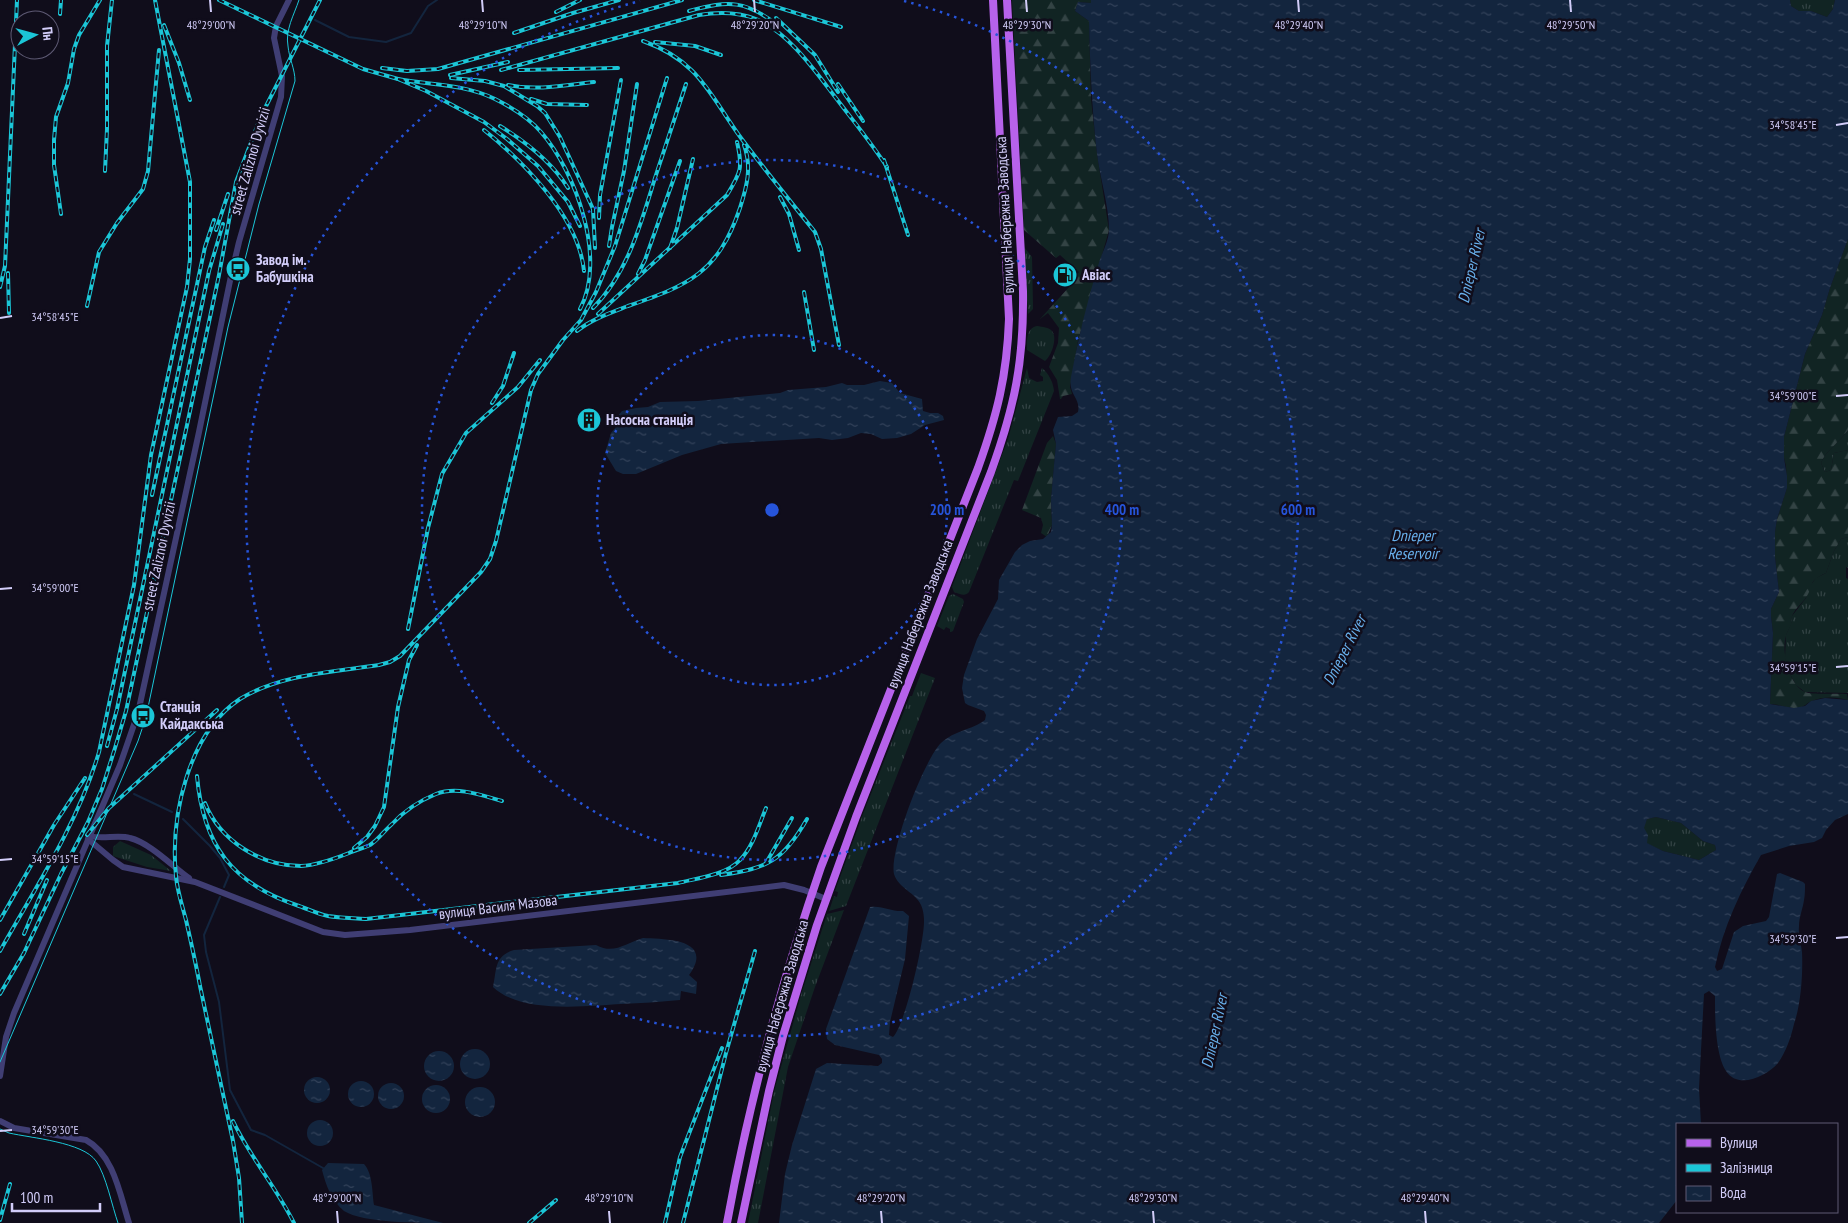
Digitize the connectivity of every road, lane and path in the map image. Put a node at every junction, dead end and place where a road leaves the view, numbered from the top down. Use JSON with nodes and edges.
{"nodes":[{"id":1,"x":289,"y":0,"type":"edge"},
{"id":2,"x":993,"y":0,"type":"edge"},
{"id":3,"x":1007,"y":0,"type":"edge"},
{"id":4,"x":89,"y":838,"type":"junction"},
{"id":5,"x":194,"y":882,"type":"junction"},
{"id":6,"x":812,"y":894,"type":"junction"},
{"id":7,"x":826,"y":899,"type":"junction"},
{"id":8,"x":0,"y":1076,"type":"edge"},
{"id":9,"x":0,"y":1121,"type":"edge"},
{"id":10,"x":129,"y":1223,"type":"edge"},
{"id":11,"x":727,"y":1223,"type":"edge"},
{"id":12,"x":741,"y":1223,"type":"edge"}],
"edges":[{"from":1,"to":4,"type":"street","name":"street Zaliznoi Dyvizii"},
{"from":2,"to":6,"type":"main road","name":"вулиця Набережна Заводська"},
{"from":3,"to":7,"type":"main road","name":"вулиця Набережна Заводська"},
{"from":4,"to":5,"type":"street","name":"вулиця Василя Мазова"},
{"from":4,"to":5,"type":"street","name":"вулиця Василя Мазова"},
{"from":4,"to":8,"type":"street","name":"street Zaliznoi Dyvizii"},
{"from":5,"to":6,"type":"street","name":"вулиця Василя Мазова"},
{"from":6,"to":7,"type":"street","name":"вулиця Василя Мазова"},
{"from":6,"to":11,"type":"main road","name":"вулиця Набережна Заводська"},
{"from":7,"to":12,"type":"main road","name":"вулиця Набережна Заводська"},
{"from":9,"to":10,"type":"street"}]}
